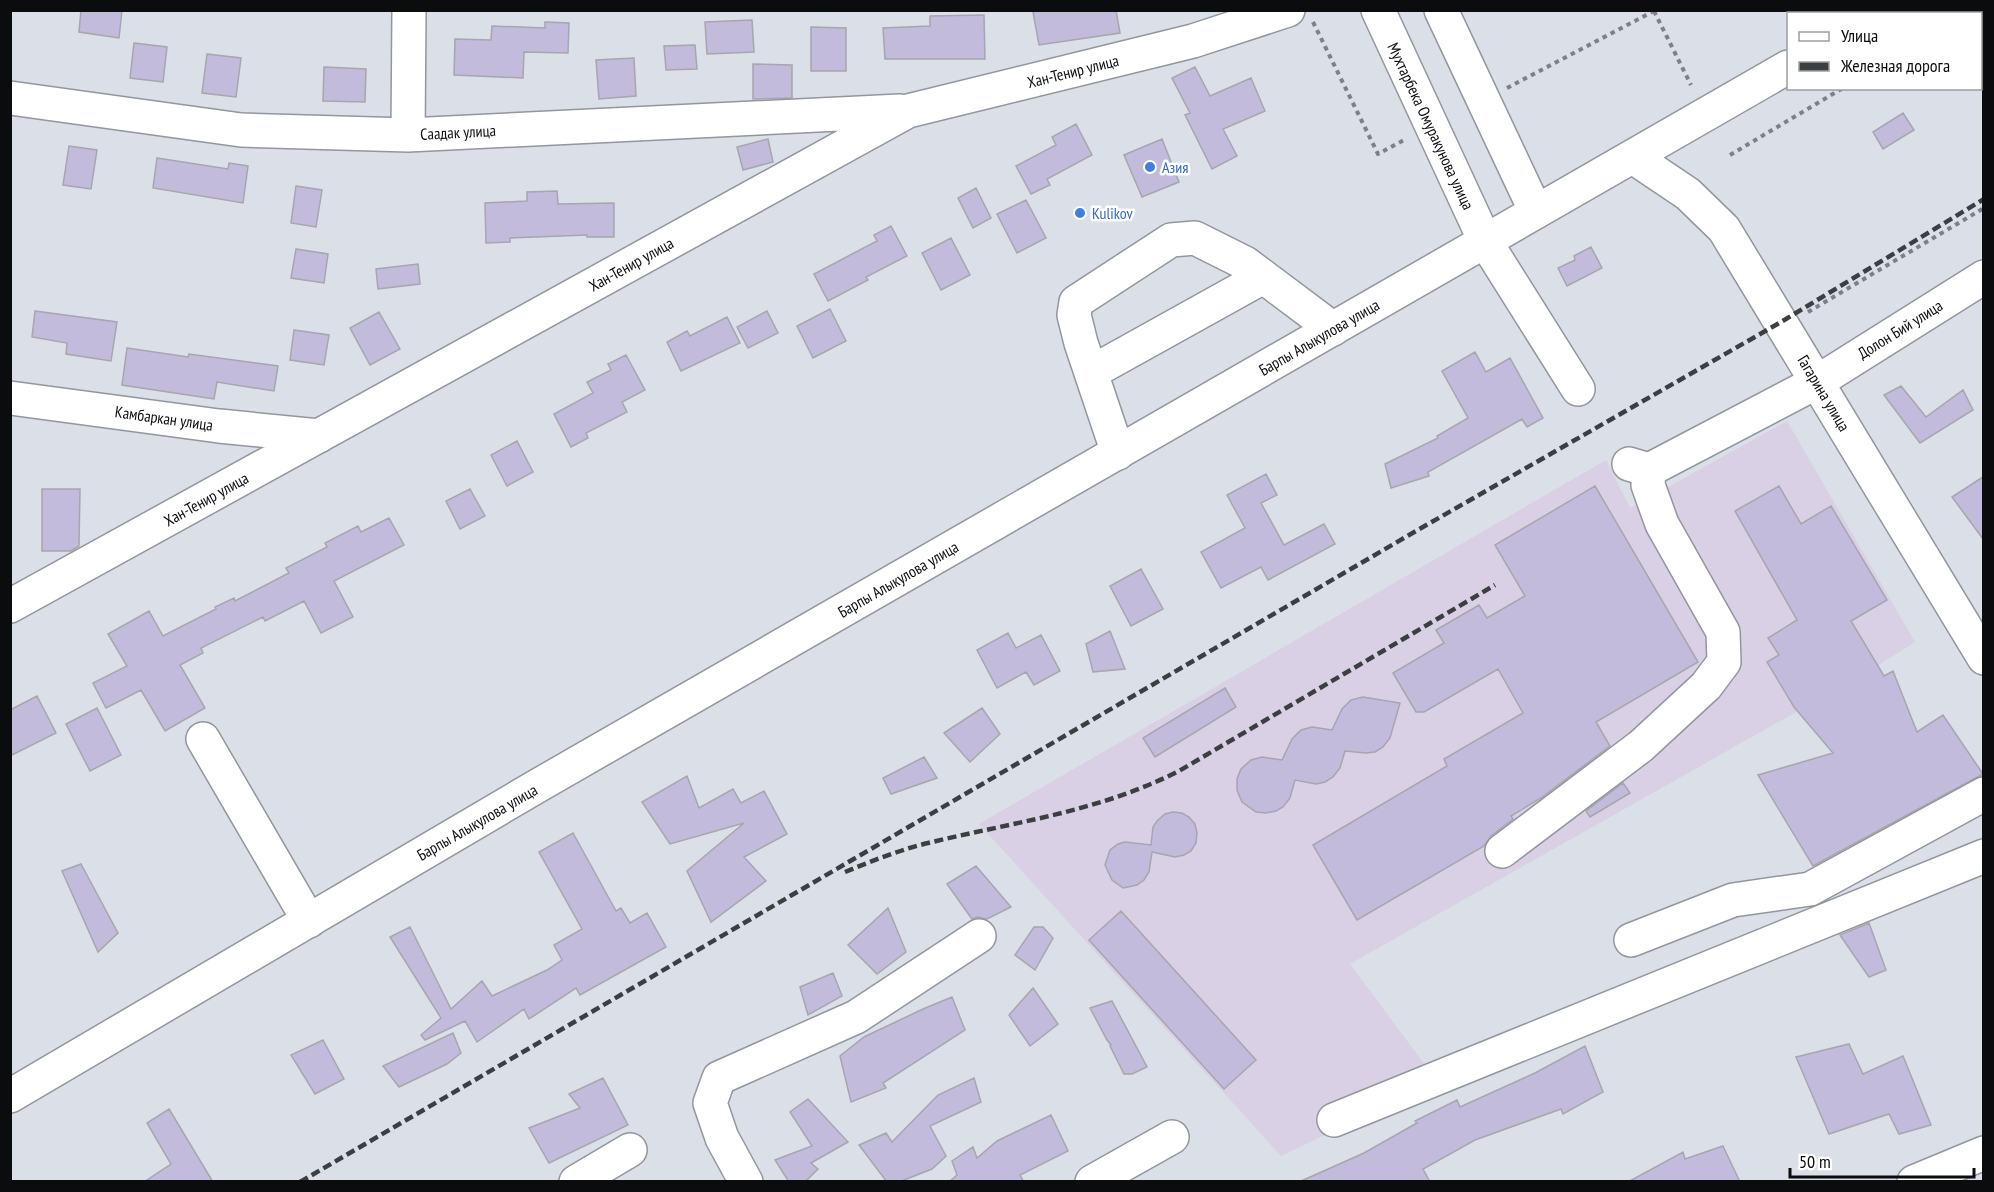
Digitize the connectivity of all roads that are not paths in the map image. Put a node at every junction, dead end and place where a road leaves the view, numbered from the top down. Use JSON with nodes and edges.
{"nodes":[{"id":1,"x":409,"y":10,"type":"edge"},
{"id":2,"x":1378,"y":10,"type":"edge"},
{"id":3,"x":1441,"y":10,"type":"edge"},
{"id":4,"x":1300,"y":16,"type":"edge"},
{"id":5,"x":1787,"y":68,"type":"edge"},
{"id":6,"x":10,"y":98,"type":"edge"},
{"id":7,"x":908,"y":111,"type":"junction"},
{"id":8,"x":408,"y":135,"type":"junction"},
{"id":9,"x":1633,"y":157,"type":"junction"},
{"id":10,"x":1536,"y":212,"type":"junction"},
{"id":11,"x":1485,"y":241,"type":"junction"},
{"id":12,"x":1263,"y":277,"type":"junction"},
{"id":13,"x":1981,"y":284,"type":"edge"},
{"id":14,"x":1333,"y":329,"type":"junction"},
{"id":15,"x":1092,"y":372,"type":"junction"},
{"id":16,"x":1817,"y":382,"type":"junction"},
{"id":17,"x":1578,"y":389,"type":"dead end"},
{"id":18,"x":10,"y":398,"type":"edge"},
{"id":19,"x":319,"y":436,"type":"junction"},
{"id":20,"x":1118,"y":453,"type":"junction"},
{"id":21,"x":10,"y":606,"type":"edge"},
{"id":22,"x":1983,"y":658,"type":"edge"},
{"id":23,"x":203,"y":739,"type":"dead end"},
{"id":24,"x":1983,"y":794,"type":"edge"},
{"id":25,"x":1502,"y":851,"type":"dead end"},
{"id":26,"x":1983,"y":856,"type":"edge"},
{"id":27,"x":309,"y":921,"type":"junction"},
{"id":28,"x":979,"y":936,"type":"dead end"},
{"id":29,"x":1631,"y":940,"type":"dead end"},
{"id":30,"x":10,"y":1096,"type":"edge"},
{"id":31,"x":1334,"y":1120,"type":"dead end"},
{"id":32,"x":1172,"y":1137,"type":"dead end"},
{"id":33,"x":630,"y":1150,"type":"dead end"},
{"id":34,"x":1983,"y":1153,"type":"edge"},
{"id":35,"x":576,"y":1182,"type":"edge"},
{"id":36,"x":746,"y":1182,"type":"edge"},
{"id":37,"x":1092,"y":1182,"type":"edge"},
{"id":38,"x":1914,"y":1182,"type":"edge"}],
"edges":[{"from":1,"to":8,"type":"street"},
{"from":2,"to":11,"type":"street","name":"Мухтарбека Омуракунова улица"},
{"from":3,"to":10,"type":"street"},
{"from":4,"to":7,"type":"street","name":"Хан-Тенир улица"},
{"from":5,"to":9,"type":"street","name":"Барпы Алыкулова улица"},
{"from":6,"to":8,"type":"street","name":"Саадак улица"},
{"from":7,"to":8,"type":"street","name":"Саадак улица"},
{"from":7,"to":19,"type":"street","name":"Хан-Тенир улица"},
{"from":9,"to":10,"type":"street","name":"Барпы Алыкулова улица"},
{"from":9,"to":16,"type":"street","name":"Гагарина улица"},
{"from":10,"to":11,"type":"street","name":"Барпы Алыкулова улица"},
{"from":11,"to":14,"type":"street","name":"Барпы Алыкулова улица"},
{"from":11,"to":17,"type":"street","name":"Мухтарбека Омуракунова улица"},
{"from":12,"to":14,"type":"street"},
{"from":12,"to":15,"type":"street"},
{"from":12,"to":15,"type":"street"},
{"from":13,"to":16,"type":"street","name":"Долон Бий улица"},
{"from":14,"to":20,"type":"street","name":"Барпы Алыкулова улица"},
{"from":15,"to":20,"type":"street"},
{"from":16,"to":22,"type":"street","name":"Гагарина улица"},
{"from":16,"to":25,"type":"street","name":"Долон Бий улица"},
{"from":18,"to":19,"type":"street","name":"Камбаркан улица"},
{"from":19,"to":21,"type":"street","name":"Хан-Тенир улица"},
{"from":20,"to":27,"type":"street","name":"Барпы Алыкулова улица"},
{"from":23,"to":27,"type":"street"},
{"from":24,"to":29,"type":"street"},
{"from":26,"to":31,"type":"street"},
{"from":27,"to":30,"type":"street","name":"Барпы Алыкулова улица"},
{"from":28,"to":36,"type":"street"},
{"from":32,"to":37,"type":"street"},
{"from":33,"to":35,"type":"street"},
{"from":34,"to":38,"type":"street"}]}
